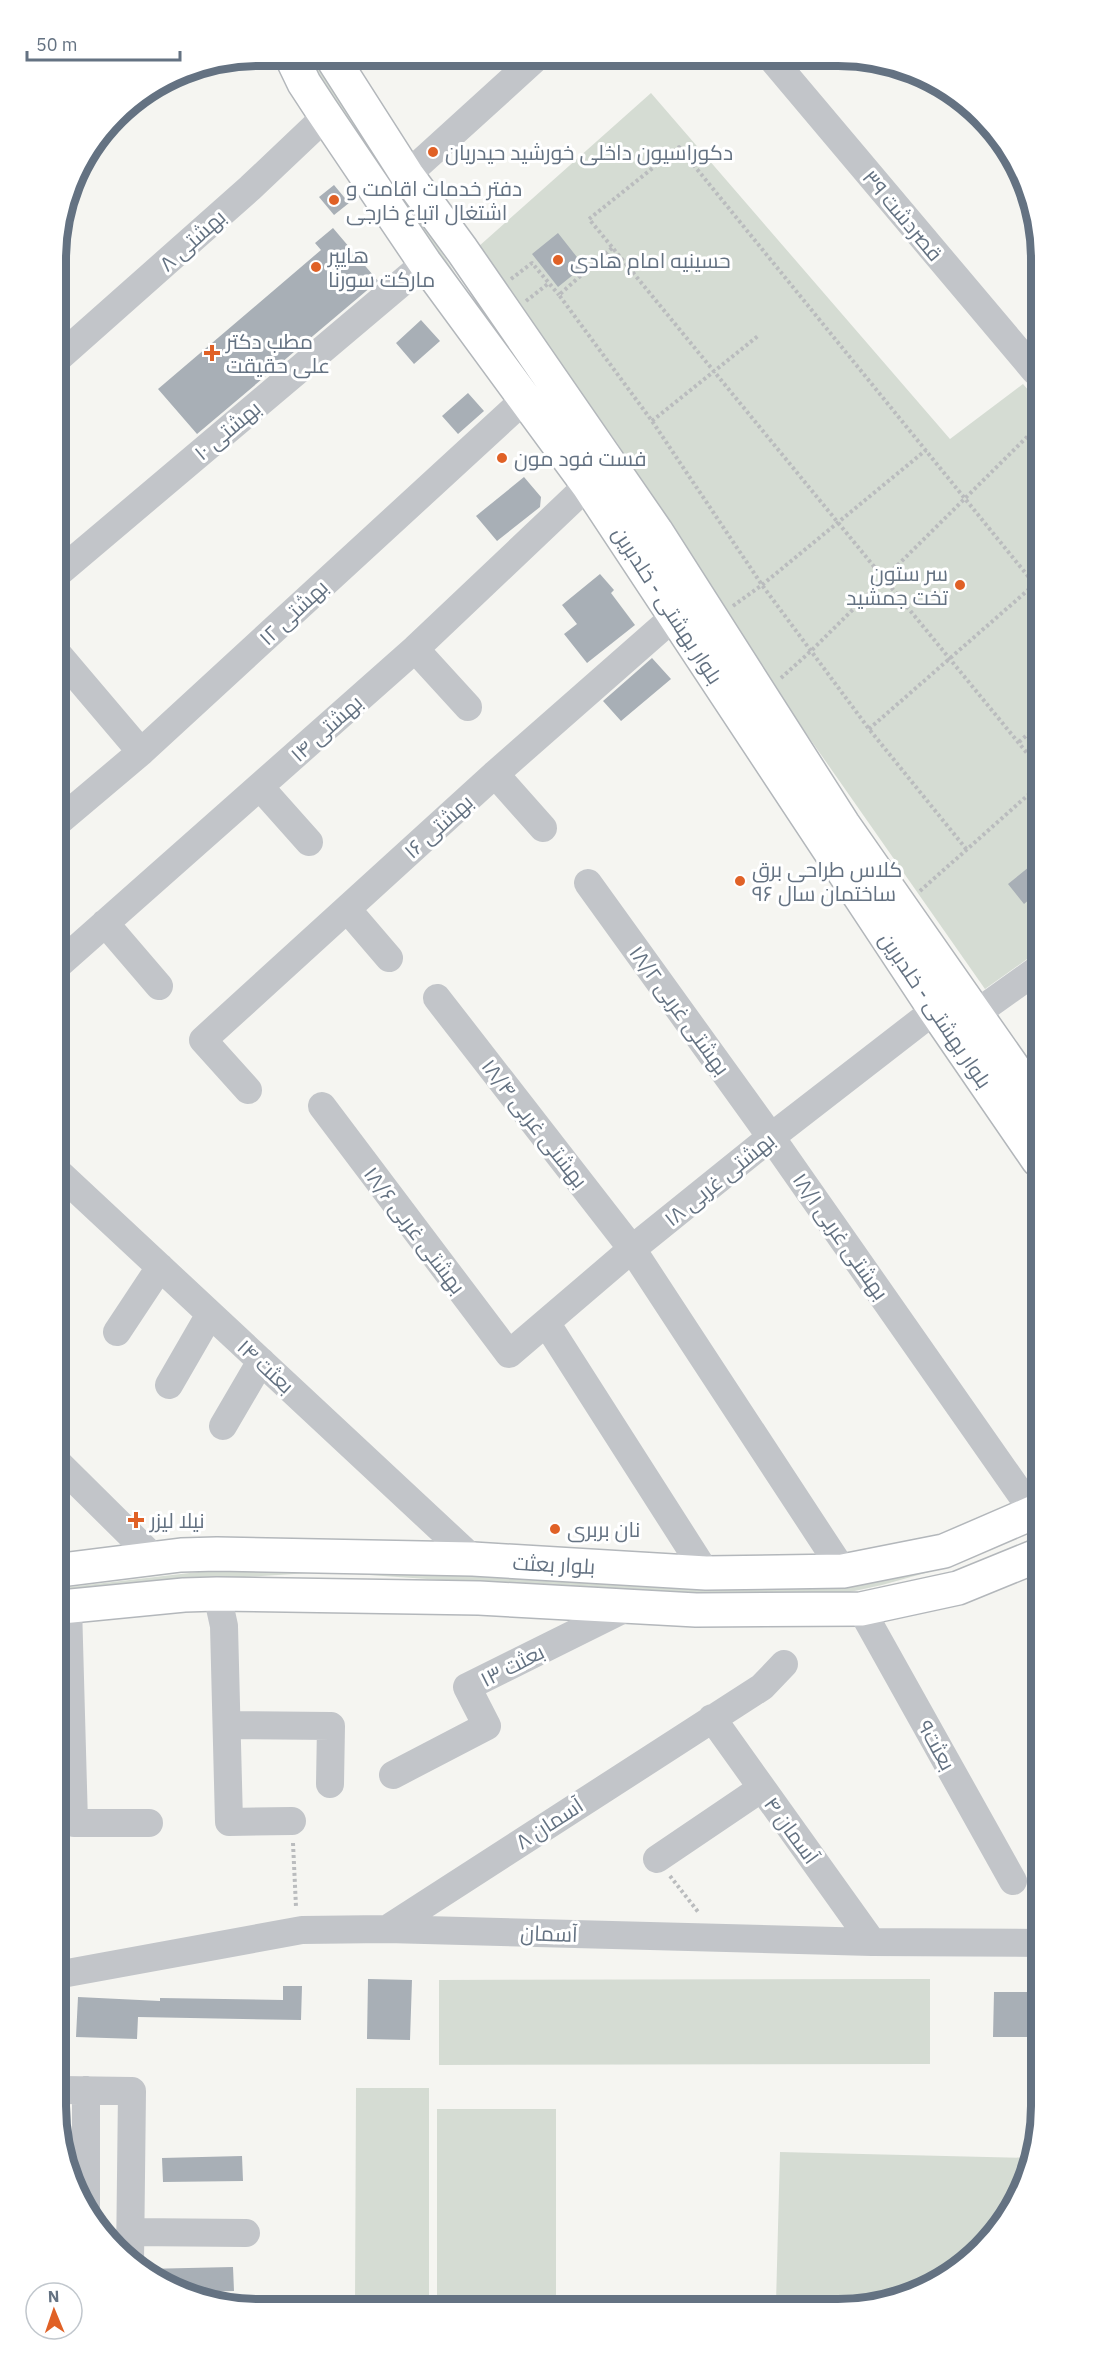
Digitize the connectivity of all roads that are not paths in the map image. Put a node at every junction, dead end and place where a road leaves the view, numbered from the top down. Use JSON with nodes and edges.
{"nodes":[{"id":1,"x":296,"y":66,"type":"edge"},
{"id":2,"x":337,"y":66,"type":"edge"},
{"id":3,"x":527,"y":66,"type":"edge"},
{"id":4,"x":778,"y":66,"type":"edge"},
{"id":5,"x":326,"y":116,"type":"junction"},
{"id":6,"x":407,"y":175,"type":"junction"},
{"id":7,"x":425,"y":263,"type":"junction"},
{"id":8,"x":517,"y":313,"type":"junction"},
{"id":9,"x":485,"y":343,"type":"junction"},
{"id":10,"x":66,"y":351,"type":"edge"},
{"id":11,"x":1031,"y":366,"type":"edge"},
{"id":12,"x":526,"y":398,"type":"junction"},
{"id":13,"x":588,"y":485,"type":"junction"},
{"id":14,"x":66,"y":566,"type":"edge"},
{"id":15,"x":676,"y":615,"type":"junction"},
{"id":16,"x":415,"y":649,"type":"junction"},
{"id":17,"x":66,"y":664,"type":"edge"},
{"id":18,"x":468,"y":707,"type":"dead end"},
{"id":19,"x":141,"y":752,"type":"junction"},
{"id":20,"x":495,"y":774,"type":"junction"},
{"id":21,"x":260,"y":786,"type":"junction"},
{"id":22,"x":66,"y":815,"type":"edge"},
{"id":23,"x":543,"y":828,"type":"dead end"},
{"id":24,"x":309,"y":842,"type":"dead end"},
{"id":25,"x":588,"y":883,"type":"dead end"},
{"id":26,"x":347,"y":909,"type":"junction"},
{"id":27,"x":105,"y":923,"type":"junction"},
{"id":28,"x":66,"y":958,"type":"edge"},
{"id":29,"x":390,"y":958,"type":"dead end"},
{"id":30,"x":1031,"y":974,"type":"edge"},
{"id":31,"x":159,"y":986,"type":"dead end"},
{"id":32,"x":437,"y":998,"type":"dead end"},
{"id":33,"x":935,"y":1010,"type":"junction"},
{"id":34,"x":975,"y":1015,"type":"junction"},
{"id":35,"x":248,"y":1090,"type":"dead end"},
{"id":36,"x":1031,"y":1093,"type":"edge"},
{"id":37,"x":322,"y":1106,"type":"dead end"},
{"id":38,"x":771,"y":1137,"type":"junction"},
{"id":39,"x":1031,"y":1150,"type":"edge"},
{"id":40,"x":66,"y":1180,"type":"edge"},
{"id":41,"x":632,"y":1249,"type":"junction"},
{"id":42,"x":160,"y":1267,"type":"junction"},
{"id":43,"x":210,"y":1314,"type":"junction"},
{"id":44,"x":548,"y":1323,"type":"junction"},
{"id":45,"x":117,"y":1332,"type":"dead end"},
{"id":46,"x":509,"y":1354,"type":"joint"},
{"id":47,"x":261,"y":1361,"type":"junction"},
{"id":48,"x":169,"y":1385,"type":"dead end"},
{"id":49,"x":223,"y":1426,"type":"dead end"},
{"id":50,"x":66,"y":1471,"type":"edge"},
{"id":51,"x":1031,"y":1504,"type":"edge"},
{"id":52,"x":1031,"y":1515,"type":"edge"},
{"id":53,"x":951,"y":1548,"type":"junction"},
{"id":54,"x":217,"y":1554,"type":"junction"},
{"id":55,"x":154,"y":1558,"type":"junction"},
{"id":56,"x":1031,"y":1558,"type":"edge"},
{"id":57,"x":473,"y":1559,"type":"junction"},
{"id":58,"x":66,"y":1569,"type":"edge"},
{"id":59,"x":843,"y":1571,"type":"junction"},
{"id":60,"x":706,"y":1573,"type":"junction"},
{"id":61,"x":964,"y":1586,"type":"junction"},
{"id":62,"x":217,"y":1594,"type":"junction"},
{"id":63,"x":66,"y":1607,"type":"edge"},
{"id":64,"x":626,"y":1608,"type":"junction"},
{"id":65,"x":861,"y":1609,"type":"junction"},
{"id":66,"x":66,"y":1650,"type":"edge"},
{"id":67,"x":784,"y":1664,"type":"dead end"},
{"id":68,"x":712,"y":1718,"type":"junction"},
{"id":69,"x":228,"y":1725,"type":"junction"},
{"id":70,"x":393,"y":1775,"type":"dead end"},
{"id":71,"x":330,"y":1785,"type":"dead end"},
{"id":72,"x":762,"y":1788,"type":"junction"},
{"id":73,"x":292,"y":1821,"type":"road end"},
{"id":74,"x":148,"y":1823,"type":"dead end"},
{"id":75,"x":657,"y":1859,"type":"road end"},
{"id":76,"x":1013,"y":1881,"type":"dead end"},
{"id":77,"x":387,"y":1929,"type":"junction"},
{"id":78,"x":872,"y":1942,"type":"junction"},
{"id":79,"x":1031,"y":1944,"type":"edge"},
{"id":80,"x":66,"y":1973,"type":"edge"},
{"id":81,"x":74,"y":2090,"type":"edge"},
{"id":82,"x":83,"y":2185,"type":"edge"},
{"id":83,"x":130,"y":2232,"type":"junction"},
{"id":84,"x":246,"y":2233,"type":"dead end"},
{"id":85,"x":130,"y":2249,"type":"edge"}],
"edges":[{"from":1,"to":5,"type":"main road","name":"بلوار بهشتی - خلدبرین"},
{"from":2,"to":6,"type":"main road","name":"بلوار بهشتی - خلدبرین"},
{"from":3,"to":6,"type":"street"},
{"from":4,"to":11,"type":"street","name":"قصردشت ۳۹"},
{"from":5,"to":7,"type":"main road","name":"بلوار بهشتی - خلدبرین"},
{"from":5,"to":10,"type":"street","name":"۸ بهشتی"},
{"from":6,"to":8,"type":"main road","name":"بلوار بهشتی - خلدبرین"},
{"from":7,"to":9,"type":"main road","name":"بلوار بهشتی - خلدبرین"},
{"from":7,"to":14,"type":"street","name":"۱۰ بهشتی"},
{"from":8,"to":9,"type":"main road"},
{"from":8,"to":34,"type":"main road","name":"بلوار بهشتی - خلدبرین"},
{"from":9,"to":12,"type":"main road","name":"بلوار بهشتی - خلدبرین"},
{"from":12,"to":13,"type":"main road","name":"بلوار بهشتی - خلدبرین"},
{"from":12,"to":19,"type":"street","name":"۱۲ بهشتی"},
{"from":13,"to":15,"type":"main road","name":"بلوار بهشتی - خلدبرین"},
{"from":13,"to":16,"type":"street","name":"۱۴ بهشتی"},
{"from":15,"to":20,"type":"street","name":"۱۶ بهشتی"},
{"from":15,"to":33,"type":"main road","name":"بلوار بهشتی - خلدبرین"},
{"from":16,"to":18,"type":"street"},
{"from":16,"to":21,"type":"street","name":"۱۴ بهشتی"},
{"from":17,"to":19,"type":"street"},
{"from":19,"to":22,"type":"street","name":"۱۲ بهشتی"},
{"from":20,"to":23,"type":"street"},
{"from":20,"to":26,"type":"street","name":"۱۶ بهشتی"},
{"from":21,"to":24,"type":"street"},
{"from":21,"to":27,"type":"street","name":"۱۴ بهشتی"},
{"from":25,"to":38,"type":"street","name":"بهشتی غربی ۱۸/۲"},
{"from":26,"to":29,"type":"street"},
{"from":26,"to":35,"type":"street","name":"۱۶ بهشتی"},
{"from":27,"to":28,"type":"street","name":"۱۴ بهشتی"},
{"from":27,"to":31,"type":"street"},
{"from":30,"to":34,"type":"street"},
{"from":32,"to":41,"type":"street","name":"بهشتی غربی ۱۸/۴"},
{"from":33,"to":38,"type":"street","name":"بهشتی غربی ۱۸"},
{"from":33,"to":39,"type":"main road","name":"بلوار بهشتی - خلدبرین"},
{"from":34,"to":36,"type":"main road","name":"بلوار بهشتی - خلدبرین"},
{"from":37,"to":46,"type":"street","name":"بهشتی غربی ۱۸/۶"},
{"from":38,"to":41,"type":"street","name":"بهشتی غربی ۱۸"},
{"from":38,"to":51,"type":"street","name":"بهشتی غربی ۱۸/۱"},
{"from":40,"to":42,"type":"street","name":"بعثت ۱۴"},
{"from":41,"to":44,"type":"street","name":"بهشتی غربی ۱۸"},
{"from":41,"to":59,"type":"street","name":"بهشتی غربی ۱۸/۴"},
{"from":42,"to":43,"type":"street","name":"بعثت ۱۴"},
{"from":42,"to":45,"type":"street"},
{"from":43,"to":47,"type":"street","name":"بعثت ۱۴"},
{"from":43,"to":48,"type":"street"},
{"from":44,"to":46,"type":"street","name":"بهشتی غربی ۱۸"},
{"from":44,"to":60,"type":"street"},
{"from":47,"to":49,"type":"street"},
{"from":47,"to":57,"type":"street","name":"بعثت ۱۴"},
{"from":50,"to":55,"type":"street"},
{"from":52,"to":53,"type":"main road","name":"بلوار بعثت"},
{"from":53,"to":59,"type":"main road","name":"بلوار بعثت"},
{"from":53,"to":61,"type":"main road"},
{"from":54,"to":55,"type":"main road","name":"بلوار بعثت"},
{"from":54,"to":57,"type":"main road","name":"بلوار بعثت"},
{"from":54,"to":62,"type":"main road"},
{"from":55,"to":58,"type":"main road","name":"بلوار بعثت"},
{"from":56,"to":61,"type":"main road","name":"بلوار بعثت"},
{"from":57,"to":60,"type":"main road","name":"بلوار بعثت"},
{"from":59,"to":60,"type":"main road","name":"بلوار بعثت"},
{"from":61,"to":65,"type":"main road","name":"بلوار بعثت"},
{"from":62,"to":63,"type":"main road","name":"بلوار بعثت"},
{"from":62,"to":64,"type":"main road","name":"بلوار بعثت"},
{"from":62,"to":69,"type":"street"},
{"from":64,"to":65,"type":"main road","name":"بلوار بعثت"},
{"from":64,"to":70,"type":"street","name":"۱۳ بعثت"},
{"from":65,"to":76,"type":"street","name":"بعثت۹"},
{"from":66,"to":74,"type":"street"},
{"from":67,"to":68,"type":"street","name":"۸ آسمان"},
{"from":68,"to":72,"type":"street","name":"۴ آسمان"},
{"from":68,"to":77,"type":"street","name":"۸ آسمان"},
{"from":69,"to":71,"type":"street"},
{"from":69,"to":73,"type":"street"},
{"from":72,"to":75,"type":"street"},
{"from":72,"to":78,"type":"street","name":"۴ آسمان"},
{"from":77,"to":78,"type":"street","name":"آسمان"},
{"from":77,"to":80,"type":"street","name":"آسمان"},
{"from":78,"to":79,"type":"street","name":"آسمان"},
{"from":81,"to":82,"type":"street"},
{"from":81,"to":83,"type":"street"},
{"from":83,"to":84,"type":"street"},
{"from":83,"to":85,"type":"street"}]}
